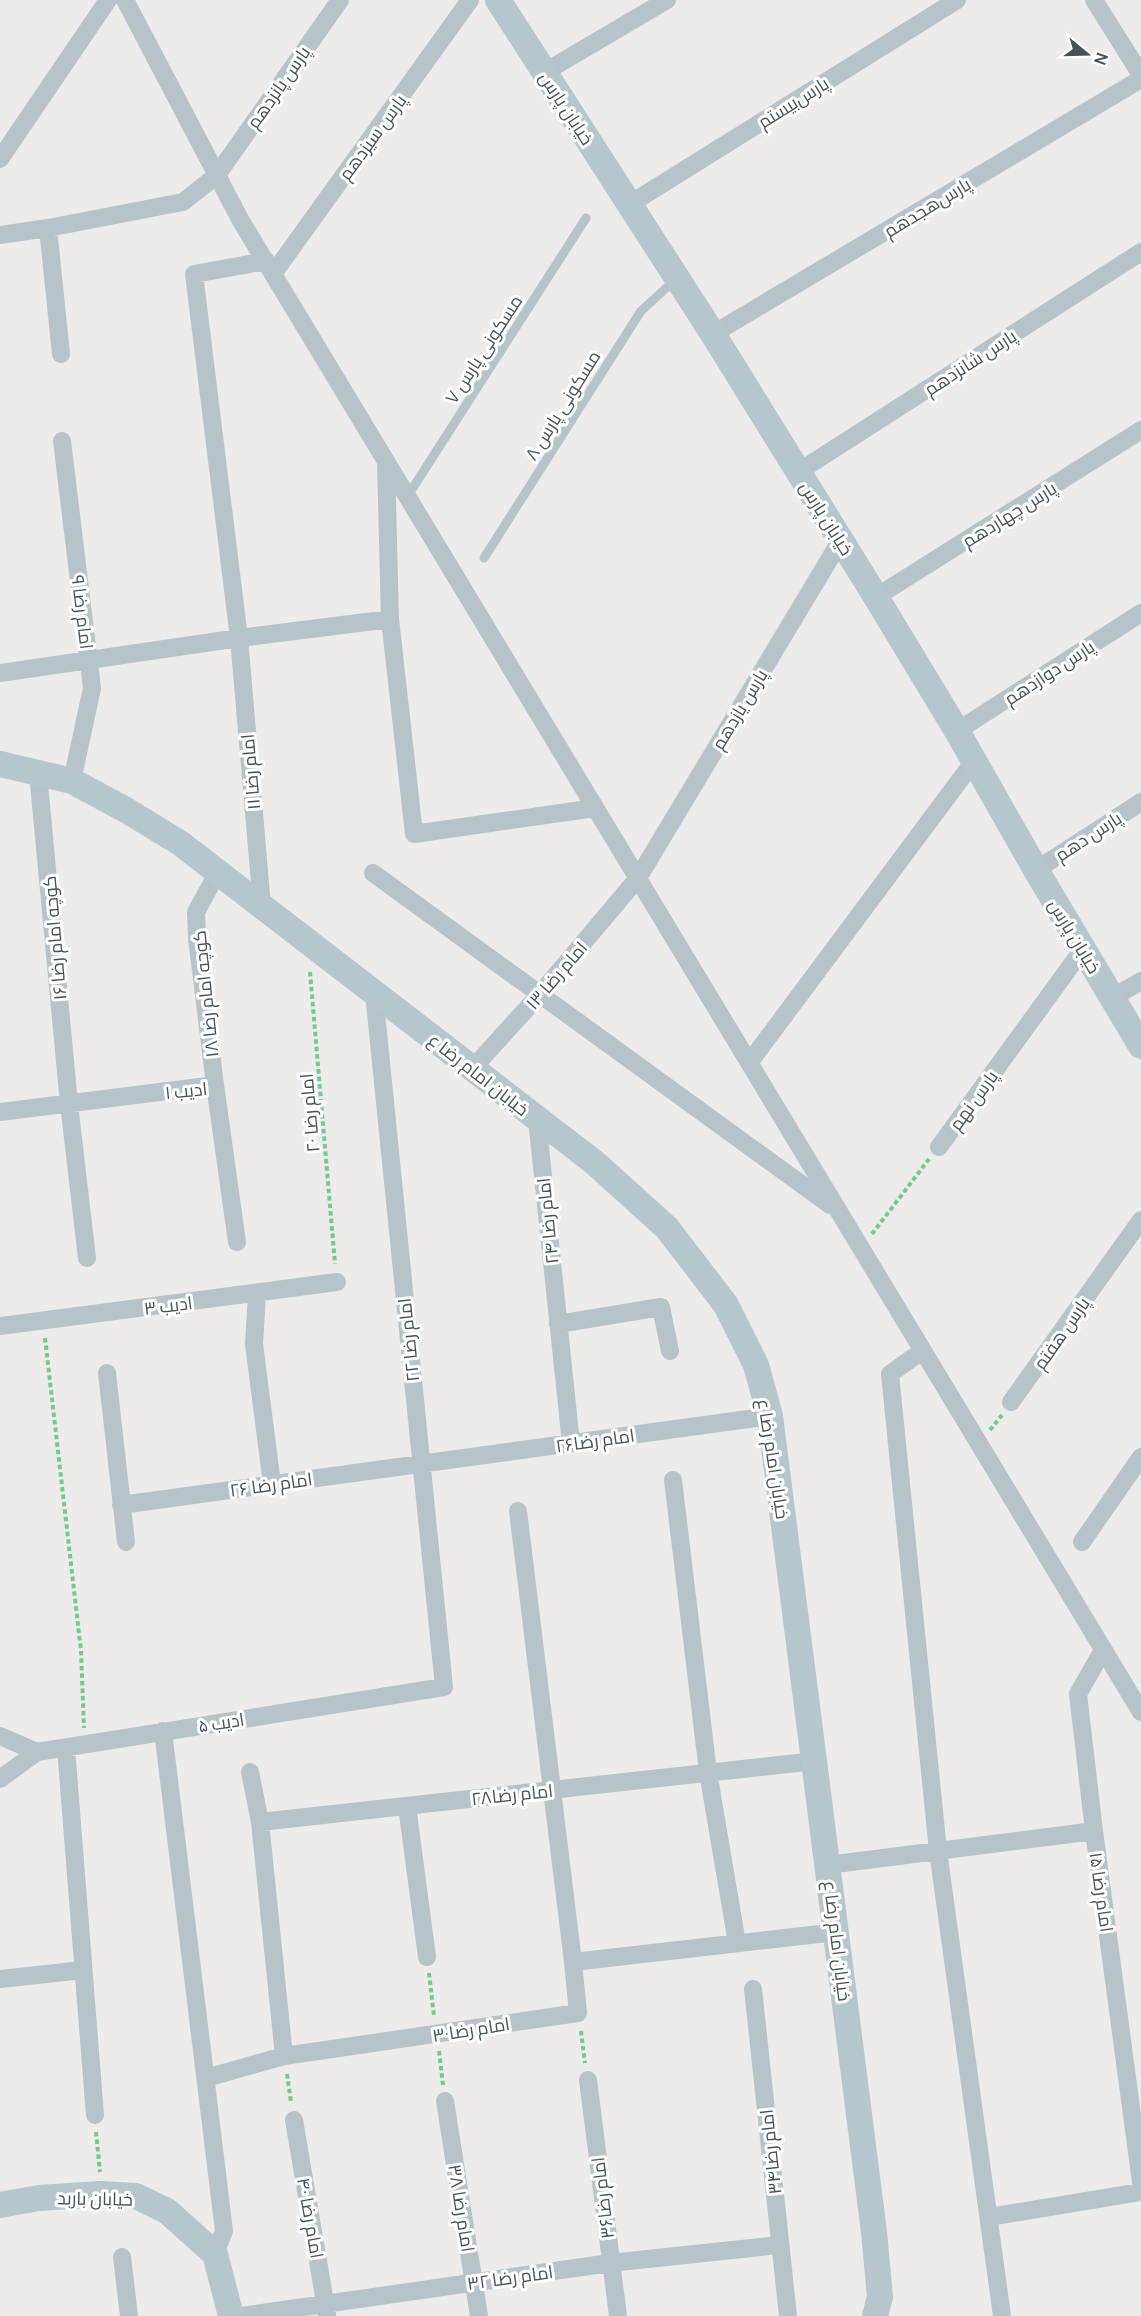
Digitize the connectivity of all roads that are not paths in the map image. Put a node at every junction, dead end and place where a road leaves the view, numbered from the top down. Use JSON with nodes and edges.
{"nodes":[{"id":1,"x":108,"y":0,"type":"edge"},
{"id":2,"x":125,"y":0,"type":"edge"},
{"id":3,"x":340,"y":0,"type":"edge"},
{"id":4,"x":470,"y":0,"type":"edge"},
{"id":5,"x":498,"y":0,"type":"edge"},
{"id":6,"x":667,"y":0,"type":"edge"},
{"id":7,"x":957,"y":0,"type":"edge"},
{"id":8,"x":1094,"y":0,"type":"edge"},
{"id":9,"x":543,"y":73,"type":"junction"},
{"id":10,"x":1141,"y":77,"type":"edge"},
{"id":11,"x":0,"y":159,"type":"edge"},
{"id":12,"x":217,"y":175,"type":"junction"},
{"id":13,"x":630,"y":204,"type":"junction"},
{"id":14,"x":586,"y":218,"type":"dead end"},
{"id":15,"x":48,"y":228,"type":"junction"},
{"id":16,"x":0,"y":235,"type":"edge"},
{"id":17,"x":1141,"y":252,"type":"edge"},
{"id":18,"x":270,"y":268,"type":"junction"},
{"id":19,"x":677,"y":278,"type":"junction"},
{"id":20,"x":713,"y":334,"type":"junction"},
{"id":21,"x":62,"y":354,"type":"dead end"},
{"id":22,"x":1141,"y":430,"type":"edge"},
{"id":23,"x":62,"y":441,"type":"dead end"},
{"id":24,"x":386,"y":460,"type":"junction"},
{"id":25,"x":798,"y":472,"type":"junction"},
{"id":26,"x":407,"y":497,"type":"junction"},
{"id":27,"x":841,"y":540,"type":"junction"},
{"id":28,"x":484,"y":558,"type":"dead end"},
{"id":29,"x":876,"y":597,"type":"junction"},
{"id":30,"x":1141,"y":613,"type":"edge"},
{"id":31,"x":390,"y":619,"type":"junction"},
{"id":32,"x":238,"y":638,"type":"junction"},
{"id":33,"x":88,"y":658,"type":"junction"},
{"id":34,"x":0,"y":673,"type":"edge"},
{"id":35,"x":957,"y":731,"type":"junction"},
{"id":36,"x":974,"y":760,"type":"junction"},
{"id":37,"x":0,"y":764,"type":"edge"},
{"id":38,"x":38,"y":772,"type":"junction"},
{"id":39,"x":72,"y":781,"type":"junction"},
{"id":40,"x":1141,"y":802,"type":"edge"},
{"id":41,"x":595,"y":808,"type":"junction"},
{"id":42,"x":1036,"y":870,"type":"junction"},
{"id":43,"x":218,"y":872,"type":"junction"},
{"id":44,"x":374,"y":873,"type":"dead end"},
{"id":45,"x":638,"y":878,"type":"junction"},
{"id":46,"x":262,"y":906,"type":"junction"},
{"id":47,"x":1083,"y":949,"type":"junction"},
{"id":48,"x":1141,"y":981,"type":"edge"},
{"id":49,"x":374,"y":993,"type":"junction"},
{"id":50,"x":540,"y":994,"type":"junction"},
{"id":51,"x":1112,"y":998,"type":"junction"},
{"id":52,"x":1141,"y":1046,"type":"edge"},
{"id":53,"x":749,"y":1063,"type":"junction"},
{"id":54,"x":472,"y":1069,"type":"junction"},
{"id":55,"x":215,"y":1085,"type":"junction"},
{"id":56,"x":69,"y":1104,"type":"junction"},
{"id":57,"x":0,"y":1112,"type":"edge"},
{"id":58,"x":537,"y":1119,"type":"junction"},
{"id":59,"x":939,"y":1147,"type":"road end"},
{"id":60,"x":838,"y":1211,"type":"junction"},
{"id":61,"x":1141,"y":1220,"type":"edge"},
{"id":62,"x":237,"y":1242,"type":"dead end"},
{"id":63,"x":87,"y":1258,"type":"dead end"},
{"id":64,"x":337,"y":1282,"type":"road end"},
{"id":65,"x":257,"y":1293,"type":"junction"},
{"id":66,"x":558,"y":1324,"type":"junction"},
{"id":67,"x":0,"y":1326,"type":"edge"},
{"id":68,"x":670,"y":1351,"type":"dead end"},
{"id":69,"x":922,"y":1351,"type":"junction"},
{"id":70,"x":106,"y":1373,"type":"dead end"},
{"id":71,"x":1011,"y":1402,"type":"road end"},
{"id":72,"x":770,"y":1416,"type":"junction"},
{"id":73,"x":571,"y":1443,"type":"junction"},
{"id":74,"x":1141,"y":1457,"type":"edge"},
{"id":75,"x":421,"y":1463,"type":"junction"},
{"id":76,"x":673,"y":1480,"type":"dead end"},
{"id":77,"x":272,"y":1484,"type":"junction"},
{"id":78,"x":121,"y":1505,"type":"junction"},
{"id":79,"x":518,"y":1511,"type":"dead end"},
{"id":80,"x":126,"y":1542,"type":"dead end"},
{"id":81,"x":1082,"y":1542,"type":"dead end"},
{"id":82,"x":1103,"y":1650,"type":"junction"},
{"id":83,"x":444,"y":1687,"type":"joint"},
{"id":84,"x":1141,"y":1712,"type":"edge"},
{"id":85,"x":164,"y":1731,"type":"junction"},
{"id":86,"x":0,"y":1736,"type":"edge"},
{"id":87,"x":66,"y":1748,"type":"junction"},
{"id":88,"x":37,"y":1752,"type":"junction"},
{"id":89,"x":815,"y":1761,"type":"junction"},
{"id":90,"x":250,"y":1772,"type":"dead end"},
{"id":91,"x":708,"y":1772,"type":"junction"},
{"id":92,"x":0,"y":1779,"type":"edge"},
{"id":93,"x":552,"y":1790,"type":"junction"},
{"id":94,"x":407,"y":1806,"type":"junction"},
{"id":95,"x":260,"y":1822,"type":"junction"},
{"id":96,"x":1094,"y":1831,"type":"junction"},
{"id":97,"x":939,"y":1851,"type":"junction"},
{"id":98,"x":828,"y":1865,"type":"junction"},
{"id":99,"x":837,"y":1932,"type":"junction"},
{"id":100,"x":737,"y":1943,"type":"junction"},
{"id":101,"x":427,"y":1957,"type":"dead end"},
{"id":102,"x":573,"y":1962,"type":"junction"},
{"id":103,"x":83,"y":1970,"type":"junction"},
{"id":104,"x":0,"y":1979,"type":"edge"},
{"id":105,"x":753,"y":1989,"type":"dead end"},
{"id":106,"x":284,"y":2056,"type":"junction"},
{"id":107,"x":1133,"y":2060,"type":"edge"},
{"id":108,"x":206,"y":2078,"type":"junction"},
{"id":109,"x":588,"y":2080,"type":"road end"},
{"id":110,"x":444,"y":2101,"type":"dead end"},
{"id":111,"x":95,"y":2115,"type":"road end"},
{"id":112,"x":294,"y":2120,"type":"road end"},
{"id":113,"x":1141,"y":2182,"type":"edge"},
{"id":114,"x":1141,"y":2192,"type":"edge"},
{"id":115,"x":0,"y":2205,"type":"edge"},
{"id":116,"x":989,"y":2217,"type":"junction"},
{"id":117,"x":779,"y":2245,"type":"junction"},
{"id":118,"x":215,"y":2254,"type":"junction"},
{"id":119,"x":122,"y":2257,"type":"dead end"},
{"id":120,"x":610,"y":2263,"type":"junction"},
{"id":121,"x":474,"y":2282,"type":"junction"},
{"id":122,"x":327,"y":2310,"type":"edge"},
{"id":123,"x":129,"y":2316,"type":"edge"},
{"id":124,"x":231,"y":2316,"type":"edge"},
{"id":125,"x":242,"y":2316,"type":"edge"},
{"id":126,"x":479,"y":2316,"type":"edge"},
{"id":127,"x":618,"y":2316,"type":"edge"},
{"id":128,"x":788,"y":2316,"type":"edge"},
{"id":129,"x":875,"y":2316,"type":"edge"},
{"id":130,"x":1002,"y":2316,"type":"edge"}],
"edges":[{"from":1,"to":11,"type":"street"},
{"from":2,"to":12,"type":"street"},
{"from":3,"to":12,"type":"street","name":"پارس‌ پانزدهم"},
{"from":4,"to":18,"type":"street","name":"پارس‌ سیزدهم"},
{"from":5,"to":9,"type":"main road","name":"خیابان پارس"},
{"from":6,"to":9,"type":"street"},
{"from":7,"to":13,"type":"street","name":"پارس‌بیستم"},
{"from":8,"to":10,"type":"street"},
{"from":9,"to":13,"type":"main road","name":"خیابان پارس"},
{"from":10,"to":20,"type":"street","name":"پارس‌‌هجدهم"},
{"from":12,"to":15,"type":"street","name":"پارس‌ پانزدهم"},
{"from":12,"to":18,"type":"street"},
{"from":13,"to":19,"type":"main road","name":"خیابان پارس"},
{"from":14,"to":26,"type":"lane","name":"مسکونی ‌پارس ۷"},
{"from":15,"to":16,"type":"street","name":"پارس‌ پانزدهم"},
{"from":15,"to":21,"type":"street"},
{"from":17,"to":25,"type":"street","name":"پارس‌‌ شانزدهم"},
{"from":18,"to":24,"type":"street"},
{"from":18,"to":32,"type":"street","name":"امام رضا ۱۱"},
{"from":19,"to":20,"type":"main road","name":"خیابان پارس"},
{"from":19,"to":28,"type":"lane","name":"مسکونی پارس ۸"},
{"from":20,"to":25,"type":"main road","name":"خیابان پارس"},
{"from":22,"to":29,"type":"street","name":"پارس‌‌ چهاردهم"},
{"from":23,"to":33,"type":"street","name":"امام رضا ۹"},
{"from":24,"to":26,"type":"street"},
{"from":24,"to":31,"type":"street"},
{"from":25,"to":27,"type":"main road","name":"خیابان پارس"},
{"from":26,"to":41,"type":"street"},
{"from":27,"to":29,"type":"main road","name":"خیابان پارس"},
{"from":27,"to":45,"type":"street","name":"پارس‌‌ یازدهم"},
{"from":29,"to":35,"type":"main road","name":"خیابان پارس"},
{"from":30,"to":35,"type":"street","name":"پارس‌‌ دوازدهم"},
{"from":31,"to":32,"type":"street"},
{"from":31,"to":41,"type":"street"},
{"from":32,"to":33,"type":"street"},
{"from":32,"to":46,"type":"street","name":"امام رضا ۱۱"},
{"from":33,"to":34,"type":"street"},
{"from":33,"to":39,"type":"street","name":"امام رضا ۹"},
{"from":35,"to":36,"type":"main road","name":"خیابان پارس"},
{"from":36,"to":42,"type":"main road","name":"خیابان پارس"},
{"from":36,"to":53,"type":"street"},
{"from":37,"to":38,"type":"main road","name":"خیابان امام رضا ع"},
{"from":38,"to":39,"type":"main road","name":"خیابان امام رضا ع"},
{"from":38,"to":56,"type":"street","name":"کوچه امام رضا ۱۶"},
{"from":39,"to":43,"type":"main road","name":"خیابان امام رضا ع"},
{"from":40,"to":42,"type":"street","name":"پارس‌‌ دهم"},
{"from":41,"to":45,"type":"street"},
{"from":42,"to":47,"type":"main road","name":"خیابان پارس"},
{"from":43,"to":46,"type":"main road","name":"خیابان امام رضا ع"},
{"from":43,"to":55,"type":"street","name":"کوچه امام رضا ۱۸"},
{"from":44,"to":50,"type":"street"},
{"from":45,"to":50,"type":"street","name":"امام رضا ۱۳"},
{"from":45,"to":53,"type":"street"},
{"from":46,"to":49,"type":"main road","name":"خیابان امام رضا ع"},
{"from":47,"to":51,"type":"main road","name":"خیابان پارس"},
{"from":47,"to":59,"type":"street","name":"پارس‌‌ نهم"},
{"from":48,"to":51,"type":"street"},
{"from":49,"to":54,"type":"main road","name":"خیابان امام رضا ع"},
{"from":49,"to":75,"type":"street","name":"امام رضا ۲۲"},
{"from":50,"to":54,"type":"street","name":"امام رضا ۱۳"},
{"from":50,"to":60,"type":"street"},
{"from":51,"to":52,"type":"main road","name":"خیابان پارس"},
{"from":53,"to":60,"type":"street"},
{"from":54,"to":58,"type":"main road","name":"خیابان امام رضا ع"},
{"from":55,"to":56,"type":"street","name":"ادیب ۱"},
{"from":55,"to":62,"type":"street","name":"ادیب ۱"},
{"from":56,"to":57,"type":"street","name":"ادیب ۱"},
{"from":56,"to":63,"type":"street","name":"کوچه امام رضا ۱۶"},
{"from":58,"to":66,"type":"street","name":"امام رضا ۲۴"},
{"from":58,"to":72,"type":"main road","name":"خیابان امام رضا ع"},
{"from":60,"to":69,"type":"street"},
{"from":61,"to":71,"type":"street","name":"پارس‌‌ هفتم"},
{"from":64,"to":65,"type":"street","name":"ادیب ۳"},
{"from":65,"to":67,"type":"street","name":"ادیب ۳"},
{"from":65,"to":77,"type":"street"},
{"from":66,"to":68,"type":"street"},
{"from":66,"to":73,"type":"street","name":"امام رضا ۲۴"},
{"from":69,"to":82,"type":"street"},
{"from":69,"to":97,"type":"street"},
{"from":70,"to":78,"type":"street"},
{"from":72,"to":73,"type":"street","name":"امام رضا۲۶"},
{"from":72,"to":89,"type":"main road","name":"خیابان امام رضا ع"},
{"from":73,"to":75,"type":"street","name":"امام رضا۲۶"},
{"from":74,"to":81,"type":"street"},
{"from":75,"to":77,"type":"street","name":"امام رضا ۲۶"},
{"from":75,"to":83,"type":"street","name":"امام رضا ۲۲"},
{"from":76,"to":91,"type":"street"},
{"from":77,"to":78,"type":"street","name":"امام رضا ۲۶"},
{"from":78,"to":80,"type":"street"},
{"from":79,"to":93,"type":"street"},
{"from":82,"to":84,"type":"street"},
{"from":82,"to":96,"type":"street"},
{"from":83,"to":85,"type":"street","name":"ادیب ۵"},
{"from":85,"to":87,"type":"street","name":"ادیب ۵"},
{"from":85,"to":108,"type":"street"},
{"from":86,"to":88,"type":"street"},
{"from":87,"to":88,"type":"street","name":"ادیب ۵"},
{"from":87,"to":103,"type":"street"},
{"from":88,"to":92,"type":"street"},
{"from":89,"to":91,"type":"street","name":"امام رضا۲۸"},
{"from":89,"to":98,"type":"main road","name":"خیابان امام رضا ع"},
{"from":90,"to":95,"type":"street"},
{"from":91,"to":93,"type":"street","name":"امام رضا۲۸"},
{"from":91,"to":100,"type":"street"},
{"from":93,"to":94,"type":"street","name":"امام رضا۲۸"},
{"from":93,"to":102,"type":"street"},
{"from":94,"to":95,"type":"street","name":"امام رضا۲۸"},
{"from":94,"to":101,"type":"street"},
{"from":95,"to":106,"type":"street"},
{"from":96,"to":97,"type":"street","name":"۱۵ امام رضا"},
{"from":96,"to":107,"type":"street","name":"۱۵ امام رضا"},
{"from":97,"to":98,"type":"street","name":"۱۵ امام رضا"},
{"from":97,"to":116,"type":"street"},
{"from":98,"to":99,"type":"main road","name":"خیابان امام رضا ع"},
{"from":99,"to":100,"type":"street"},
{"from":99,"to":129,"type":"main road","name":"خیابان امام رضا ع"},
{"from":100,"to":102,"type":"street"},
{"from":102,"to":106,"type":"street","name":"امام رضا۳۰"},
{"from":103,"to":104,"type":"street"},
{"from":103,"to":111,"type":"street"},
{"from":105,"to":117,"type":"street","name":"امام رضا۳۴"},
{"from":106,"to":108,"type":"street","name":"امام رضا۳۰"},
{"from":107,"to":113,"type":"street","name":"۱۵ امام رضا"},
{"from":108,"to":118,"type":"street"},
{"from":109,"to":120,"type":"street","name":"امام رضا۳۶"},
{"from":110,"to":121,"type":"street","name":"امام رضا ۳۸"},
{"from":112,"to":122,"type":"street","name":"امام رضا ۴۰"},
{"from":114,"to":116,"type":"street"},
{"from":115,"to":118,"type":"main road","name":"خیابان باربد"},
{"from":116,"to":130,"type":"street"},
{"from":117,"to":120,"type":"street","name":"امام رضا ۳۲"},
{"from":117,"to":128,"type":"street","name":"امام رضا۳۴"},
{"from":118,"to":124,"type":"main road"},
{"from":119,"to":123,"type":"street"},
{"from":120,"to":121,"type":"street","name":"امام رضا ۳۲"},
{"from":120,"to":127,"type":"street","name":"امام رضا۳۶"},
{"from":121,"to":122,"type":"street","name":"امام رضا ۳۲"},
{"from":121,"to":126,"type":"street","name":"امام رضا ۳۸"},
{"from":122,"to":125,"type":"street","name":"امام رضا ۳۲"}]}
